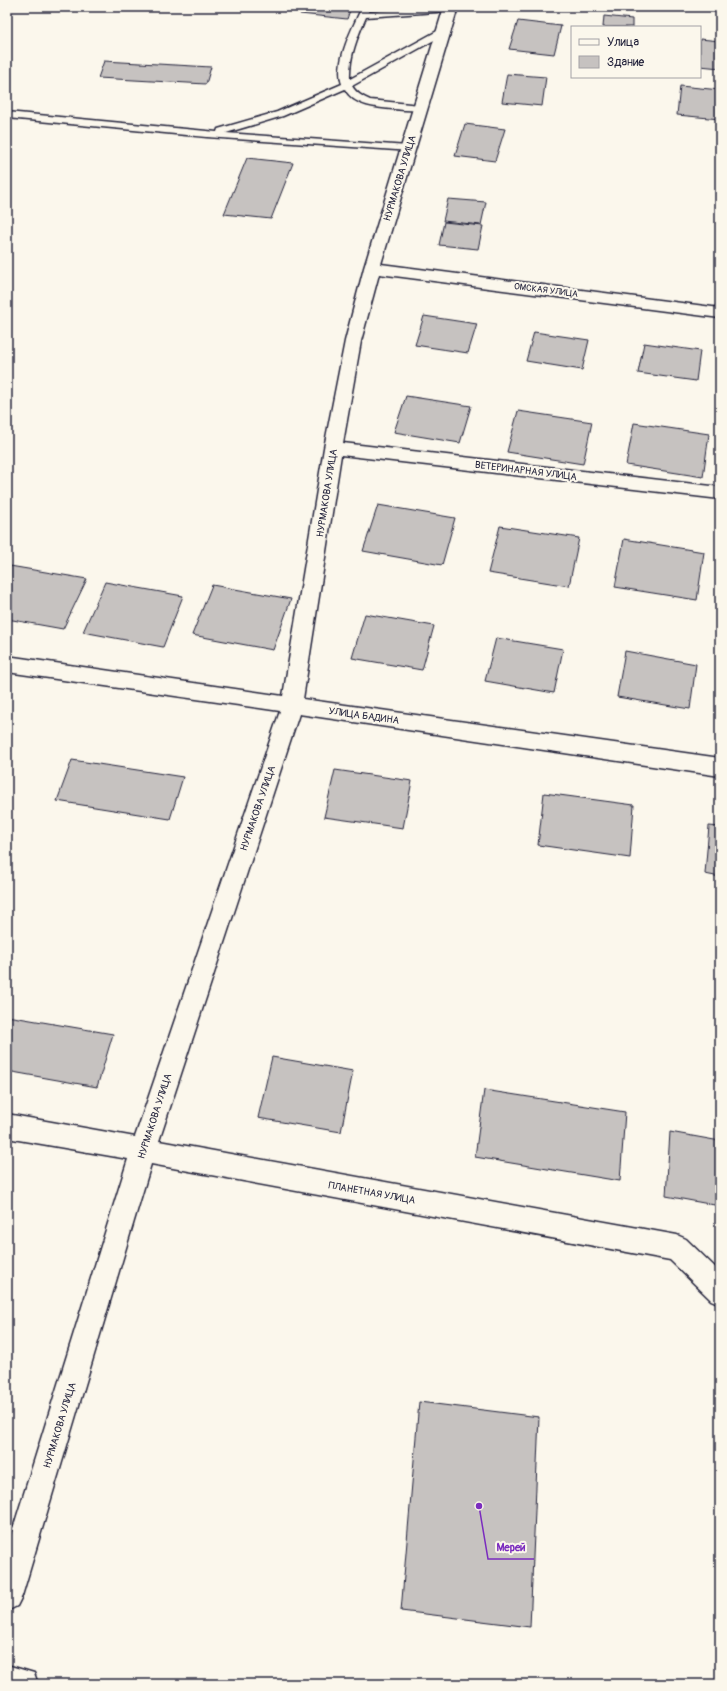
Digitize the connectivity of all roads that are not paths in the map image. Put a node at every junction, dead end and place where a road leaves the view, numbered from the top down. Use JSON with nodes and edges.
{"nodes":[{"id":1,"x":450,"y":7,"type":"edge"},
{"id":2,"x":364,"y":11,"type":"edge"},
{"id":3,"x":442,"y":32,"type":"junction"},
{"id":4,"x":346,"y":85,"type":"junction"},
{"id":5,"x":420,"y":108,"type":"junction"},
{"id":6,"x":7,"y":115,"type":"edge"},
{"id":7,"x":207,"y":134,"type":"junction"},
{"id":8,"x":408,"y":149,"type":"junction"},
{"id":9,"x":372,"y":268,"type":"junction"},
{"id":10,"x":720,"y":313,"type":"edge"},
{"id":11,"x":333,"y":448,"type":"junction"},
{"id":12,"x":720,"y":493,"type":"edge"},
{"id":13,"x":7,"y":664,"type":"edge"},
{"id":14,"x":292,"y":705,"type":"junction"},
{"id":15,"x":720,"y":767,"type":"edge"},
{"id":16,"x":7,"y":1126,"type":"edge"},
{"id":17,"x":143,"y":1150,"type":"junction"},
{"id":18,"x":720,"y":1291,"type":"edge"},
{"id":19,"x":7,"y":1596,"type":"edge"},
{"id":20,"x":7,"y":1680,"type":"edge"},
{"id":21,"x":23,"y":1684,"type":"edge"}],
"edges":[{"from":1,"to":2,"type":"lane"},
{"from":1,"to":3,"type":"street","name":"НУРМАКОВА УЛИЦА"},
{"from":2,"to":4,"type":"lane"},
{"from":3,"to":4,"type":"lane"},
{"from":3,"to":5,"type":"street","name":"НУРМАКОВА УЛИЦА"},
{"from":4,"to":5,"type":"lane"},
{"from":4,"to":7,"type":"lane"},
{"from":5,"to":8,"type":"street","name":"НУРМАКОВА УЛИЦА"},
{"from":6,"to":7,"type":"lane"},
{"from":7,"to":8,"type":"lane"},
{"from":8,"to":9,"type":"street","name":"НУРМАКОВА УЛИЦА"},
{"from":9,"to":10,"type":"street","name":"ОМСКАЯ УЛИЦА"},
{"from":9,"to":11,"type":"street","name":"НУРМАКОВА УЛИЦА"},
{"from":11,"to":12,"type":"street","name":"ВЕТЕРИНАРНАЯ УЛИЦА"},
{"from":11,"to":14,"type":"street","name":"НУРМАКОВА УЛИЦА"},
{"from":13,"to":14,"type":"street","name":"УЛИЦА БАДИНА"},
{"from":14,"to":15,"type":"street","name":"УЛИЦА БАДИНА"},
{"from":14,"to":17,"type":"street","name":"НУРМАКОВА УЛИЦА"},
{"from":16,"to":17,"type":"street","name":"ПЛАНЕТНАЯ УЛИЦА"},
{"from":17,"to":18,"type":"street","name":"ПЛАНЕТНАЯ УЛИЦА"},
{"from":17,"to":19,"type":"street","name":"НУРМАКОВА УЛИЦА"},
{"from":20,"to":21,"type":"street"}]}
